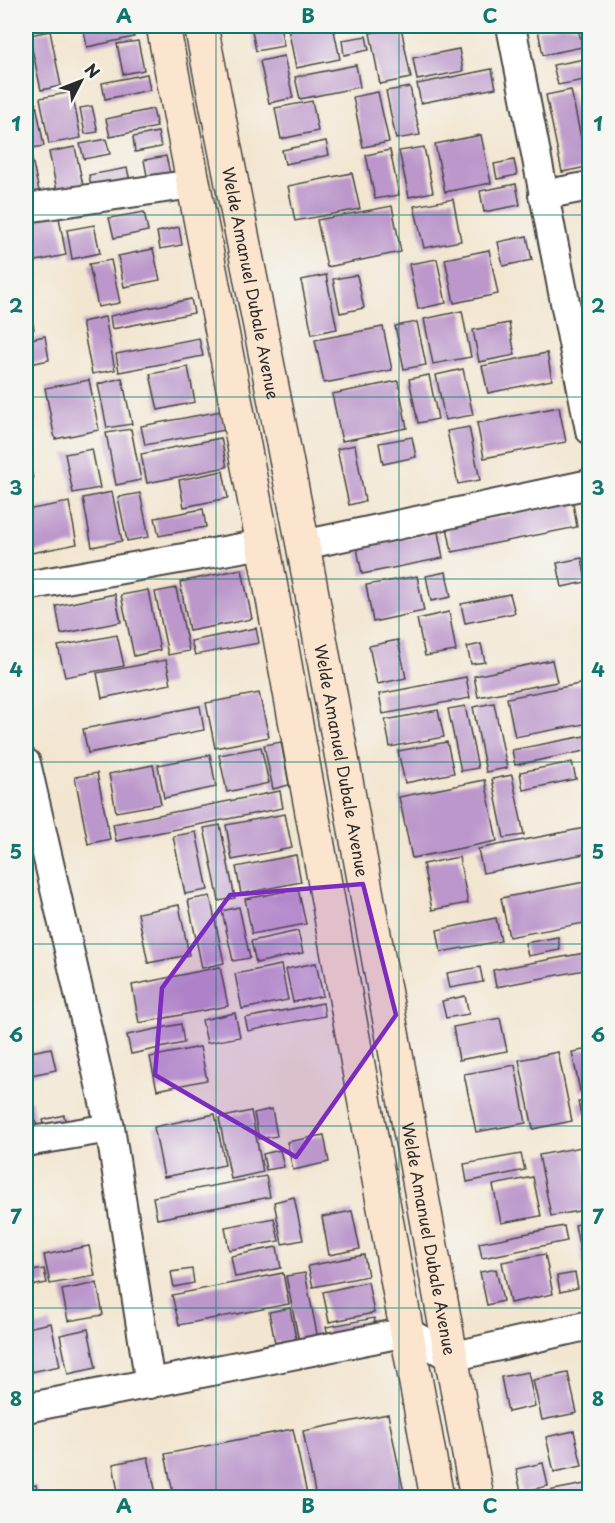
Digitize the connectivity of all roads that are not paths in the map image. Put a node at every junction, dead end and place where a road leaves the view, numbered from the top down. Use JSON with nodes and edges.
{"nodes":[{"id":1,"x":163,"y":26,"type":"edge"},
{"id":2,"x":201,"y":26,"type":"edge"},
{"id":3,"x":511,"y":26,"type":"edge"},
{"id":4,"x":194,"y":184,"type":"junction"},
{"id":5,"x":590,"y":186,"type":"edge"},
{"id":6,"x":543,"y":195,"type":"junction"},
{"id":7,"x":26,"y":208,"type":"edge"},
{"id":8,"x":590,"y":430,"type":"edge"},
{"id":9,"x":590,"y":484,"type":"edge"},
{"id":10,"x":263,"y":544,"type":"junction"},
{"id":11,"x":303,"y":545,"type":"junction"},
{"id":12,"x":26,"y":586,"type":"edge"},
{"id":13,"x":26,"y":763,"type":"edge"},
{"id":14,"x":31,"y":816,"type":"edge"},
{"id":15,"x":110,"y":1128,"type":"junction"},
{"id":16,"x":26,"y":1142,"type":"edge"},
{"id":17,"x":590,"y":1325,"type":"edge"},
{"id":18,"x":407,"y":1332,"type":"junction"},
{"id":19,"x":451,"y":1357,"type":"junction"},
{"id":20,"x":150,"y":1383,"type":"junction"},
{"id":21,"x":26,"y":1408,"type":"edge"},
{"id":22,"x":437,"y":1497,"type":"edge"},
{"id":23,"x":477,"y":1497,"type":"edge"}],
"edges":[{"from":1,"to":4,"type":"main road"},
{"from":2,"to":11,"type":"main road","name":"Welde Amanuel Dubale Avenue"},
{"from":3,"to":6,"type":"street"},
{"from":4,"to":7,"type":"street"},
{"from":4,"to":10,"type":"main road"},
{"from":5,"to":6,"type":"street"},
{"from":6,"to":8,"type":"street"},
{"from":9,"to":11,"type":"street"},
{"from":10,"to":12,"type":"street"},
{"from":10,"to":18,"type":"main road"},
{"from":11,"to":19,"type":"main road","name":"Welde Amanuel Dubale Avenue"},
{"from":13,"to":14,"type":"street"},
{"from":14,"to":15,"type":"street"},
{"from":15,"to":16,"type":"street"},
{"from":15,"to":20,"type":"street"},
{"from":17,"to":19,"type":"street"},
{"from":18,"to":19,"type":"street"},
{"from":18,"to":20,"type":"street"},
{"from":18,"to":22,"type":"main road"},
{"from":19,"to":23,"type":"main road","name":"Welde Amanuel Dubale Avenue"},
{"from":20,"to":21,"type":"street"}]}
